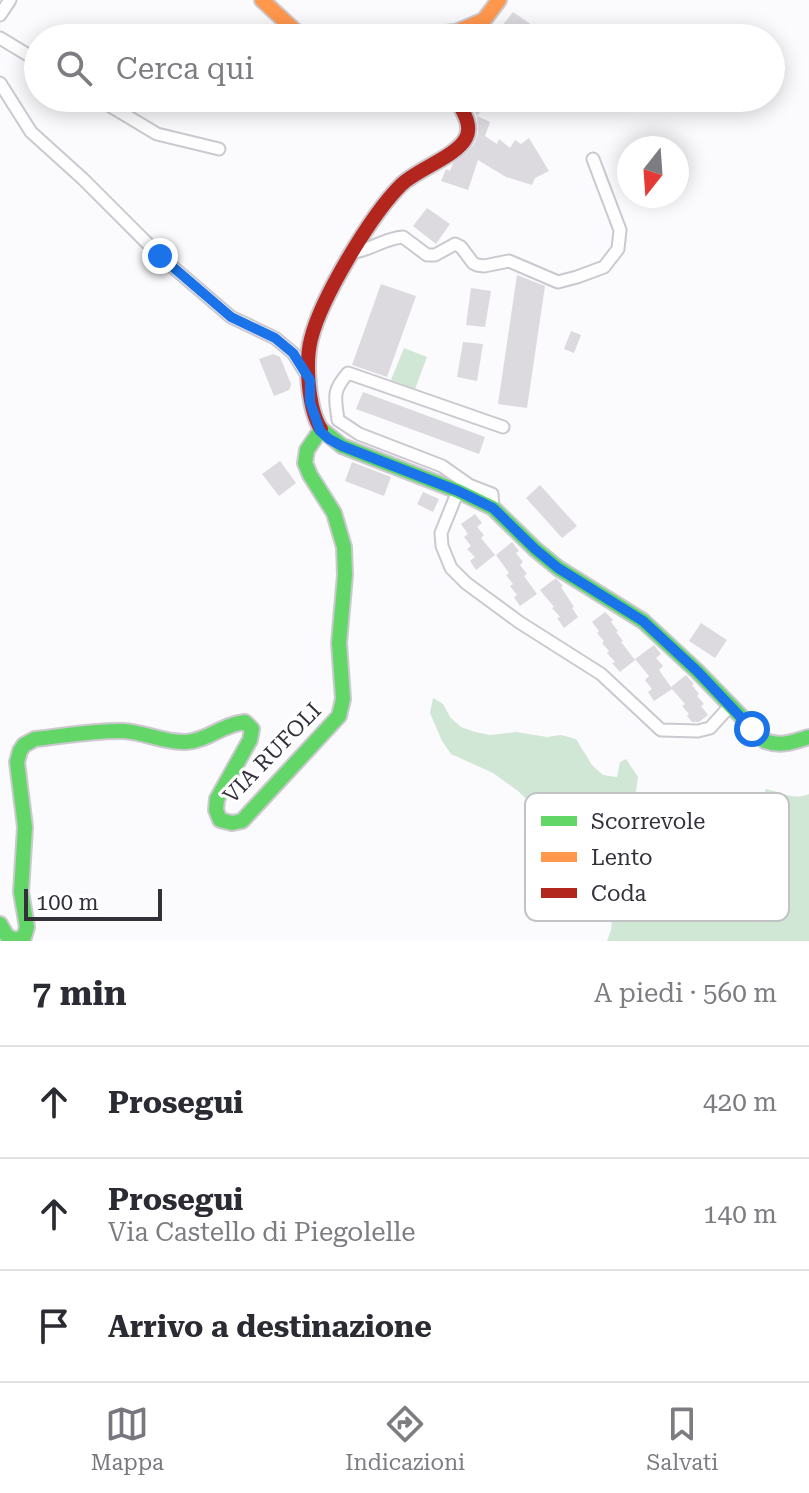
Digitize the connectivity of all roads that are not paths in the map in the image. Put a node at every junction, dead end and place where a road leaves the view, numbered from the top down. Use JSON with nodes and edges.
{"nodes":[{"id":1,"x":10,"y":0,"type":"edge"},
{"id":2,"x":262,"y":0,"type":"edge"},
{"id":3,"x":499,"y":0,"type":"edge"},
{"id":4,"x":0,"y":15,"type":"edge"},
{"id":5,"x":288,"y":24,"type":"edge"},
{"id":6,"x":475,"y":24,"type":"edge"},
{"id":7,"x":0,"y":38,"type":"edge"},
{"id":8,"x":24,"y":53,"type":"edge"},
{"id":9,"x":0,"y":83,"type":"edge"},
{"id":10,"x":120,"y":112,"type":"edge"},
{"id":11,"x":463,"y":112,"type":"edge"},
{"id":12,"x":219,"y":149,"type":"dead end"},
{"id":13,"x":593,"y":159,"type":"dead end"},
{"id":14,"x":354,"y":252,"type":"junction"},
{"id":15,"x":310,"y":380,"type":"junction"},
{"id":16,"x":503,"y":427,"type":"dead end"},
{"id":17,"x":320,"y":431,"type":"junction"},
{"id":18,"x":458,"y":491,"type":"junction"},
{"id":19,"x":493,"y":508,"type":"junction"},
{"id":20,"x":730,"y":706,"type":"junction"},
{"id":21,"x":809,"y":737,"type":"edge"},
{"id":22,"x":0,"y":924,"type":"edge"}],
"edges":[{"from":1,"to":4,"type":"street"},
{"from":2,"to":5,"type":"street"},
{"from":3,"to":6,"type":"street"},
{"from":7,"to":8,"type":"street"},
{"from":9,"to":15,"type":"street"},
{"from":10,"to":12,"type":"street"},
{"from":11,"to":14,"type":"street"},
{"from":13,"to":14,"type":"street"},
{"from":14,"to":15,"type":"street"},
{"from":15,"to":17,"type":"street"},
{"from":16,"to":19,"type":"street"},
{"from":17,"to":18,"type":"street"},
{"from":17,"to":22,"type":"street","name":"VIA RUFOLI"},
{"from":18,"to":19,"type":"street"},
{"from":18,"to":20,"type":"street"},
{"from":19,"to":20,"type":"street"},
{"from":20,"to":21,"type":"street"}]}
